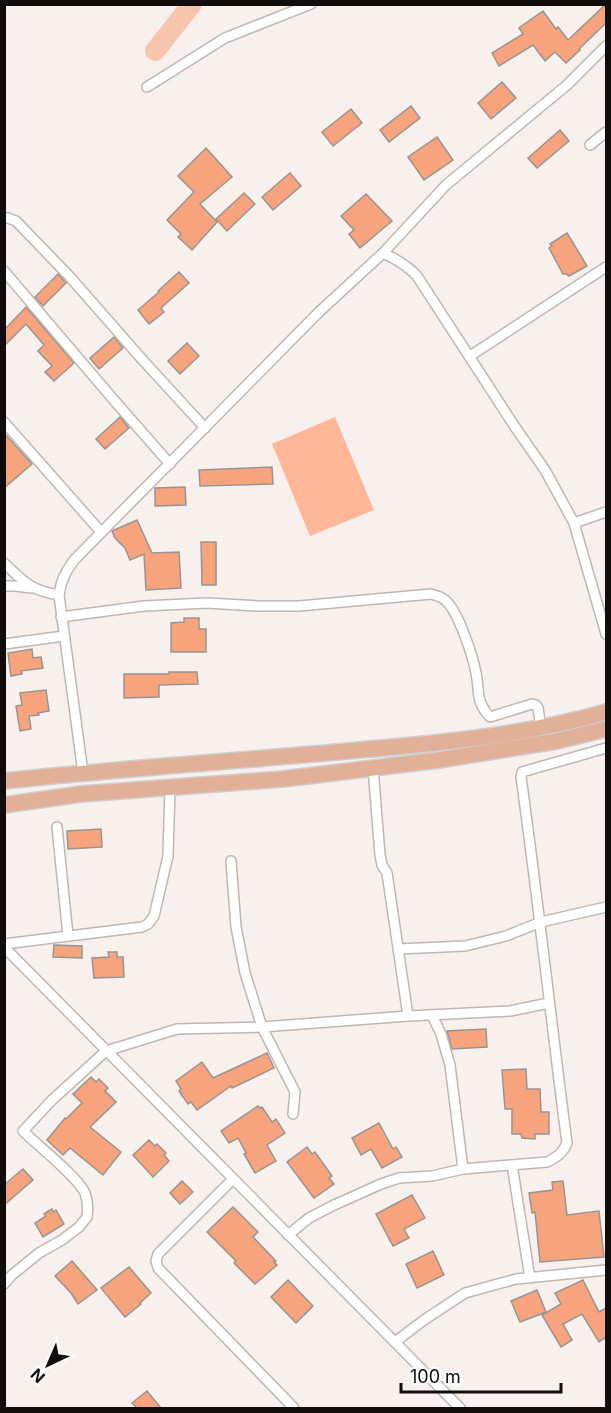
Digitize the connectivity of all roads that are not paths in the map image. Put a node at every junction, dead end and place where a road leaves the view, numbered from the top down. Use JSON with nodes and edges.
{"nodes":[{"id":1,"x":311,"y":4,"type":"edge"},
{"id":2,"x":294,"y":7,"type":"edge"},
{"id":3,"x":606,"y":46,"type":"edge"},
{"id":4,"x":147,"y":87,"type":"dead end"},
{"id":5,"x":606,"y":132,"type":"edge"},
{"id":6,"x":590,"y":145,"type":"dead end"},
{"id":7,"x":4,"y":218,"type":"edge"},
{"id":8,"x":382,"y":253,"type":"junction"},
{"id":9,"x":606,"y":267,"type":"edge"},
{"id":10,"x":4,"y":271,"type":"edge"},
{"id":11,"x":470,"y":356,"type":"junction"},
{"id":12,"x":4,"y":422,"type":"edge"},
{"id":13,"x":206,"y":428,"type":"junction"},
{"id":14,"x":170,"y":464,"type":"junction"},
{"id":15,"x":606,"y":512,"type":"edge"},
{"id":16,"x":574,"y":523,"type":"junction"},
{"id":17,"x":101,"y":532,"type":"junction"},
{"id":18,"x":4,"y":563,"type":"edge"},
{"id":19,"x":4,"y":586,"type":"edge"},
{"id":20,"x":32,"y":588,"type":"junction"},
{"id":21,"x":58,"y":595,"type":"junction"},
{"id":22,"x":61,"y":617,"type":"junction"},
{"id":23,"x":606,"y":634,"type":"edge"},
{"id":24,"x":64,"y":636,"type":"junction"},
{"id":25,"x":4,"y":644,"type":"edge"},
{"id":26,"x":606,"y":712,"type":"edge"},
{"id":27,"x":541,"y":728,"type":"junction"},
{"id":28,"x":606,"y":729,"type":"edge"},
{"id":29,"x":606,"y":748,"type":"edge"},
{"id":30,"x":373,"y":768,"type":"junction"},
{"id":31,"x":83,"y":772,"type":"junction"},
{"id":32,"x":4,"y":781,"type":"edge"},
{"id":33,"x":170,"y":787,"type":"junction"},
{"id":34,"x":4,"y":805,"type":"edge"},
{"id":35,"x":57,"y":827,"type":"dead end"},
{"id":36,"x":231,"y":861,"type":"dead end"},
{"id":37,"x":606,"y":908,"type":"edge"},
{"id":38,"x":541,"y":922,"type":"junction"},
{"id":39,"x":68,"y":936,"type":"junction"},
{"id":40,"x":4,"y":946,"type":"edge"},
{"id":41,"x":398,"y":948,"type":"junction"},
{"id":42,"x":549,"y":1003,"type":"junction"},
{"id":43,"x":432,"y":1015,"type":"junction"},
{"id":44,"x":408,"y":1016,"type":"junction"},
{"id":45,"x":262,"y":1028,"type":"junction"},
{"id":46,"x":106,"y":1051,"type":"junction"},
{"id":47,"x":293,"y":1114,"type":"dead end"},
{"id":48,"x":512,"y":1165,"type":"junction"},
{"id":49,"x":464,"y":1169,"type":"junction"},
{"id":50,"x":233,"y":1179,"type":"junction"},
{"id":51,"x":288,"y":1235,"type":"junction"},
{"id":52,"x":606,"y":1270,"type":"edge"},
{"id":53,"x":8,"y":1276,"type":"edge"},
{"id":54,"x":530,"y":1278,"type":"junction"},
{"id":55,"x":4,"y":1284,"type":"edge"},
{"id":56,"x":395,"y":1342,"type":"junction"},
{"id":57,"x":294,"y":1408,"type":"edge"},
{"id":58,"x":460,"y":1408,"type":"edge"}],
"edges":[{"from":1,"to":2,"type":"street"},
{"from":2,"to":4,"type":"street"},
{"from":3,"to":8,"type":"street"},
{"from":5,"to":6,"type":"street"},
{"from":7,"to":13,"type":"street"},
{"from":8,"to":11,"type":"street"},
{"from":8,"to":13,"type":"street"},
{"from":9,"to":11,"type":"street"},
{"from":10,"to":14,"type":"street"},
{"from":11,"to":16,"type":"street"},
{"from":12,"to":17,"type":"street"},
{"from":13,"to":14,"type":"street"},
{"from":14,"to":17,"type":"street"},
{"from":15,"to":16,"type":"street"},
{"from":16,"to":23,"type":"street"},
{"from":17,"to":21,"type":"street"},
{"from":18,"to":20,"type":"street"},
{"from":19,"to":20,"type":"street"},
{"from":20,"to":21,"type":"street"},
{"from":21,"to":22,"type":"street"},
{"from":22,"to":24,"type":"street"},
{"from":22,"to":27,"type":"street"},
{"from":24,"to":25,"type":"street"},
{"from":24,"to":31,"type":"street"},
{"from":26,"to":27,"type":"main road"},
{"from":27,"to":31,"type":"main road"},
{"from":28,"to":30,"type":"main road"},
{"from":29,"to":38,"type":"street"},
{"from":30,"to":33,"type":"main road"},
{"from":30,"to":41,"type":"street"},
{"from":31,"to":32,"type":"main road"},
{"from":33,"to":34,"type":"main road"},
{"from":33,"to":39,"type":"street"},
{"from":35,"to":39,"type":"street"},
{"from":36,"to":45,"type":"street"},
{"from":37,"to":38,"type":"street"},
{"from":38,"to":41,"type":"street"},
{"from":38,"to":42,"type":"street"},
{"from":39,"to":40,"type":"street"},
{"from":40,"to":46,"type":"street"},
{"from":41,"to":44,"type":"street"},
{"from":42,"to":43,"type":"street"},
{"from":42,"to":48,"type":"street"},
{"from":43,"to":44,"type":"street"},
{"from":43,"to":49,"type":"street"},
{"from":44,"to":45,"type":"street"},
{"from":45,"to":46,"type":"street"},
{"from":45,"to":47,"type":"street"},
{"from":46,"to":50,"type":"street"},
{"from":46,"to":53,"type":"street"},
{"from":48,"to":49,"type":"street"},
{"from":48,"to":54,"type":"street"},
{"from":49,"to":51,"type":"street"},
{"from":50,"to":51,"type":"street"},
{"from":50,"to":57,"type":"street"},
{"from":51,"to":56,"type":"street"},
{"from":52,"to":54,"type":"street"},
{"from":53,"to":55,"type":"street"},
{"from":54,"to":56,"type":"street"},
{"from":56,"to":58,"type":"street"}]}
